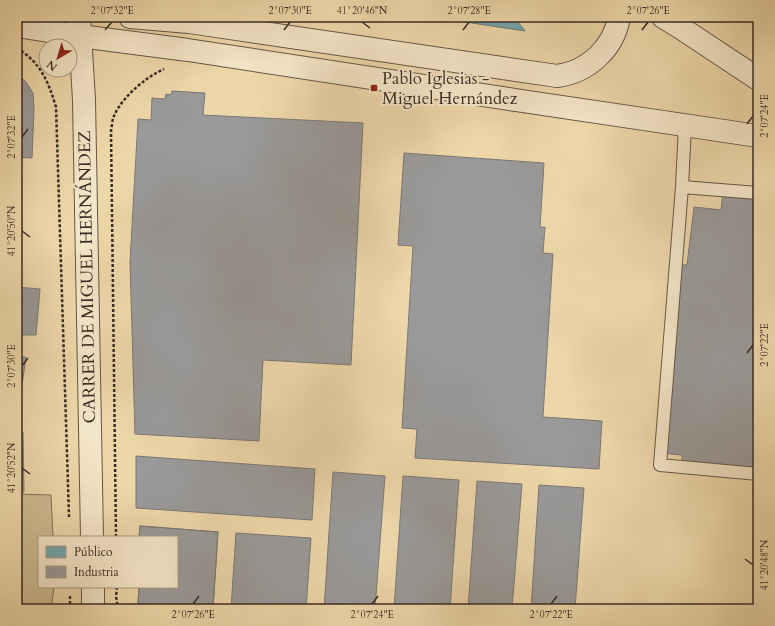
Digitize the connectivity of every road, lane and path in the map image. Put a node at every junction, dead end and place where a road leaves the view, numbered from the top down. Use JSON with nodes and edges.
{"nodes":[{"id":1,"x":130,"y":17,"type":"edge"},
{"id":2,"x":619,"y":17,"type":"edge"},
{"id":3,"x":663,"y":17,"type":"edge"},
{"id":4,"x":680,"y":23,"type":"edge"},
{"id":5,"x":17,"y":26,"type":"edge"},
{"id":6,"x":79,"y":26,"type":"edge"},
{"id":7,"x":17,"y":48,"type":"edge"},
{"id":8,"x":170,"y":66,"type":"dead end"},
{"id":9,"x":758,"y":79,"type":"edge"},
{"id":10,"x":685,"y":125,"type":"junction"},
{"id":11,"x":758,"y":136,"type":"edge"},
{"id":12,"x":682,"y":187,"type":"junction"},
{"id":13,"x":758,"y":193,"type":"edge"},
{"id":14,"x":758,"y":474,"type":"edge"},
{"id":15,"x":69,"y":521,"type":"dead end"},
{"id":16,"x":92,"y":536,"type":"edge"},
{"id":17,"x":116,"y":536,"type":"edge"},
{"id":18,"x":93,"y":588,"type":"edge"},
{"id":19,"x":117,"y":588,"type":"edge"},
{"id":20,"x":70,"y":598,"type":"dead end"},
{"id":21,"x":70,"y":609,"type":"edge"},
{"id":22,"x":93,"y":609,"type":"edge"},
{"id":23,"x":118,"y":609,"type":"edge"}],
"edges":[{"from":1,"to":2,"type":"street"},
{"from":3,"to":4,"type":"street"},
{"from":4,"to":9,"type":"street"},
{"from":5,"to":6,"type":"street"},
{"from":6,"to":10,"type":"street"},
{"from":6,"to":16,"type":"street","name":"CARRER DE MIGUEL HERNÁNDEZ"},
{"from":7,"to":15,"type":"path"},
{"from":8,"to":17,"type":"path"},
{"from":10,"to":11,"type":"street"},
{"from":10,"to":12,"type":"lane"},
{"from":12,"to":13,"type":"lane"},
{"from":12,"to":14,"type":"lane"},
{"from":18,"to":22,"type":"street"},
{"from":19,"to":23,"type":"path"},
{"from":20,"to":21,"type":"path"}]}
